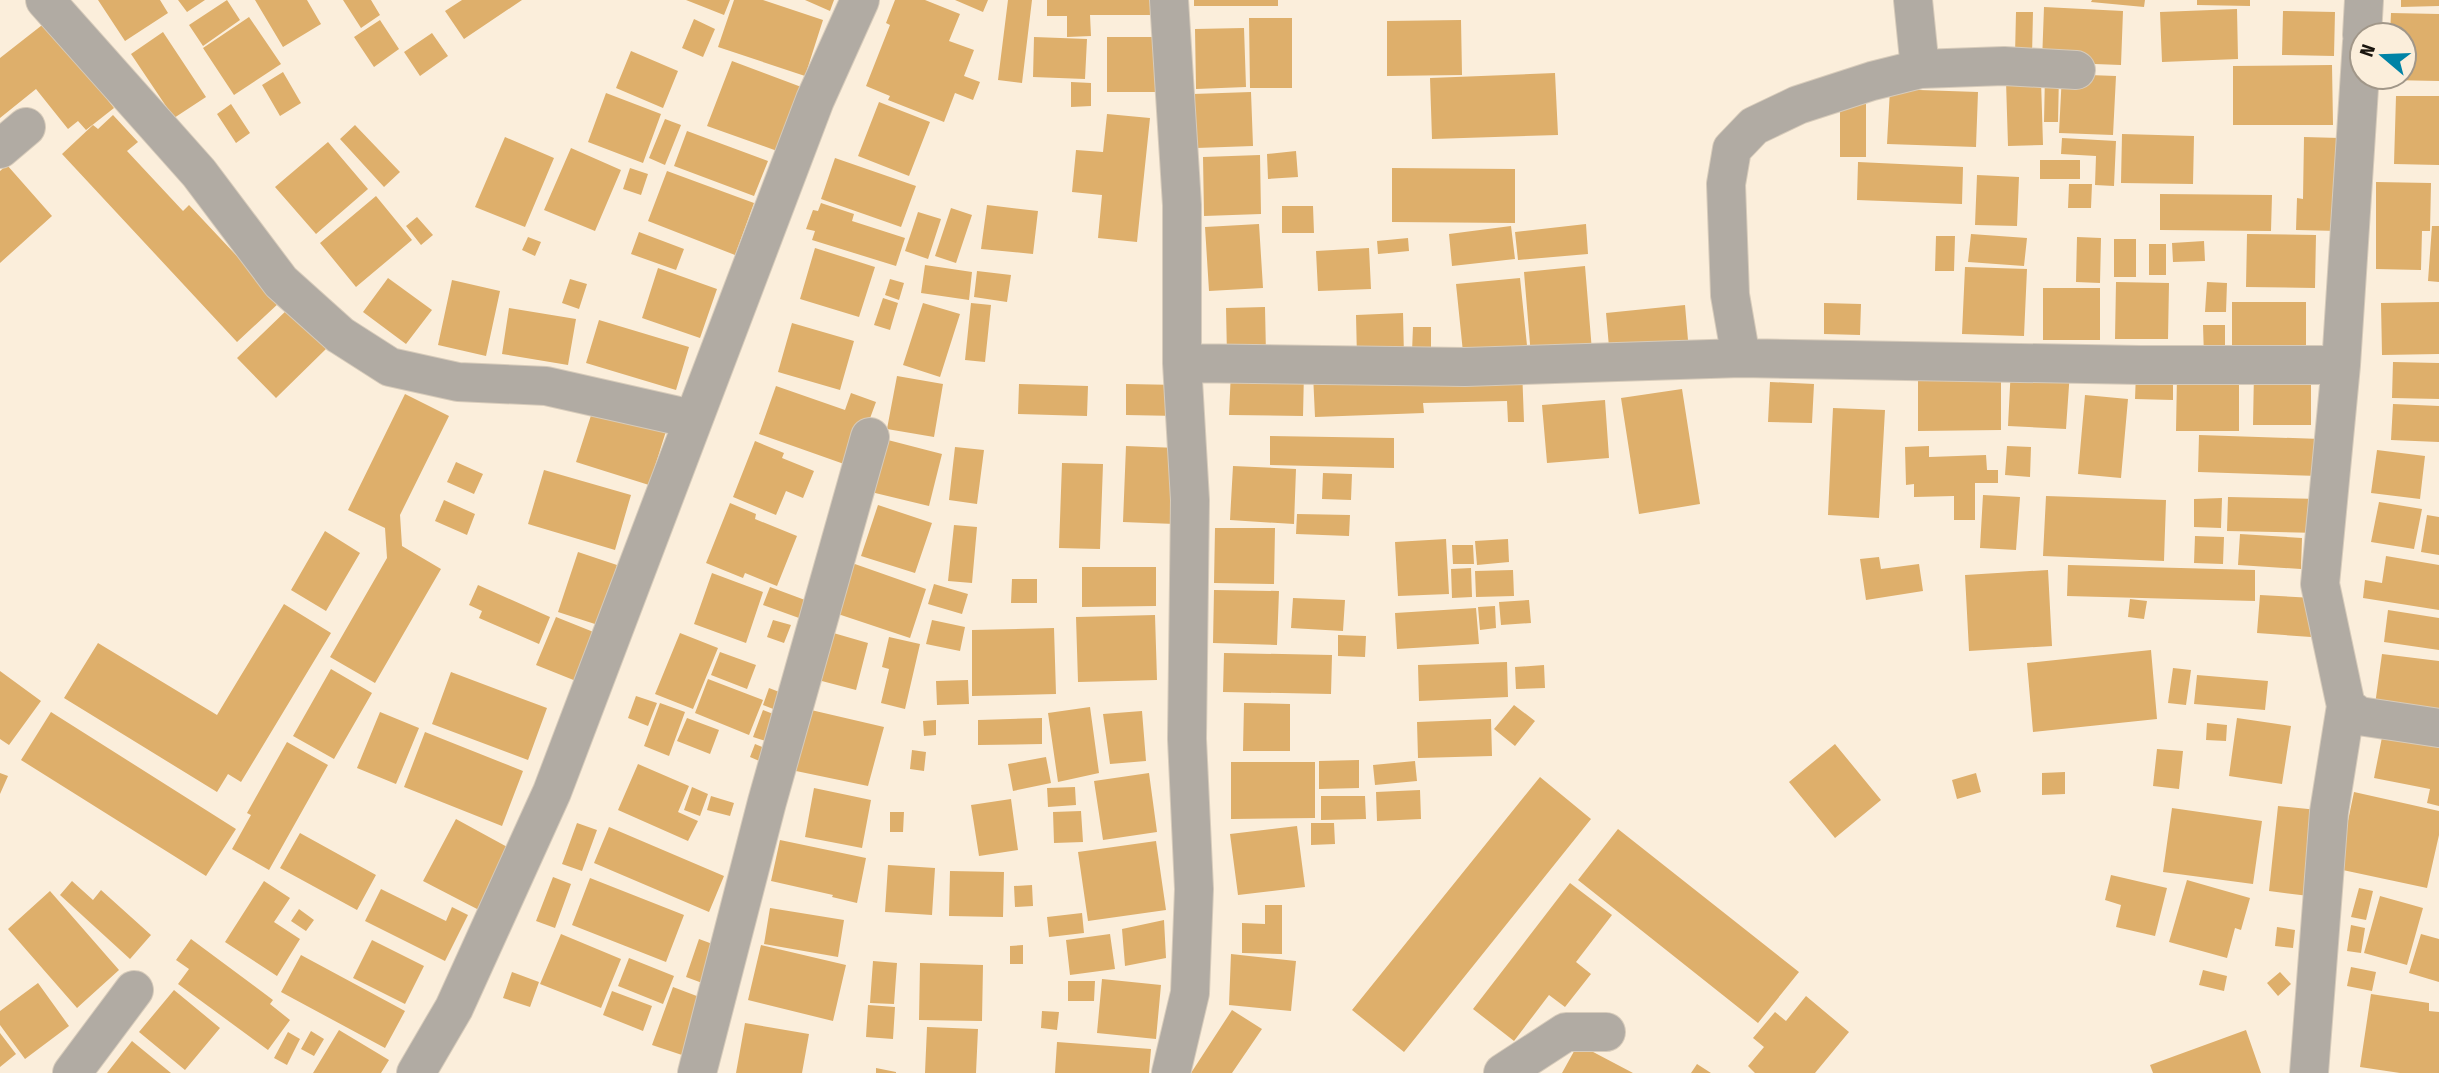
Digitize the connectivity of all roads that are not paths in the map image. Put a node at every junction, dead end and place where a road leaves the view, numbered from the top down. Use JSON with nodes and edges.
{"nodes":[{"id":1,"x":45,"y":0,"type":"edge"},
{"id":2,"x":860,"y":0,"type":"edge"},
{"id":3,"x":1169,"y":0,"type":"edge"},
{"id":4,"x":1913,"y":0,"type":"edge"},
{"id":5,"x":2364,"y":0,"type":"edge"},
{"id":6,"x":2363,"y":21,"type":"edge"},
{"id":7,"x":1920,"y":69,"type":"junction"},
{"id":8,"x":2076,"y":70,"type":"dead end"},
{"id":9,"x":2359,"y":91,"type":"edge"},
{"id":10,"x":1741,"y":358,"type":"junction"},
{"id":11,"x":1182,"y":363,"type":"junction"},
{"id":12,"x":2341,"y":365,"type":"junction"},
{"id":13,"x":692,"y":419,"type":"junction"},
{"id":14,"x":870,"y":437,"type":"dead end"},
{"id":15,"x":2346,"y":706,"type":"junction"},
{"id":16,"x":2439,"y":729,"type":"edge"},
{"id":17,"x":134,"y":990,"type":"dead end"},
{"id":18,"x":1606,"y":1032,"type":"dead end"},
{"id":19,"x":72,"y":1073,"type":"edge"},
{"id":20,"x":416,"y":1073,"type":"edge"},
{"id":21,"x":696,"y":1073,"type":"edge"},
{"id":22,"x":1171,"y":1073,"type":"edge"},
{"id":23,"x":1503,"y":1073,"type":"edge"},
{"id":24,"x":2309,"y":1073,"type":"edge"}],
"edges":[{"from":1,"to":13,"type":"street"},
{"from":2,"to":13,"type":"street"},
{"from":3,"to":11,"type":"street"},
{"from":4,"to":7,"type":"street"},
{"from":5,"to":6,"type":"street"},
{"from":7,"to":8,"type":"street"},
{"from":7,"to":10,"type":"street"},
{"from":9,"to":12,"type":"street"},
{"from":10,"to":11,"type":"street"},
{"from":10,"to":12,"type":"street"},
{"from":11,"to":22,"type":"street"},
{"from":12,"to":15,"type":"street"},
{"from":13,"to":20,"type":"street"},
{"from":14,"to":21,"type":"street"},
{"from":15,"to":16,"type":"street"},
{"from":15,"to":24,"type":"street"},
{"from":17,"to":19,"type":"street"},
{"from":18,"to":23,"type":"street"}]}
